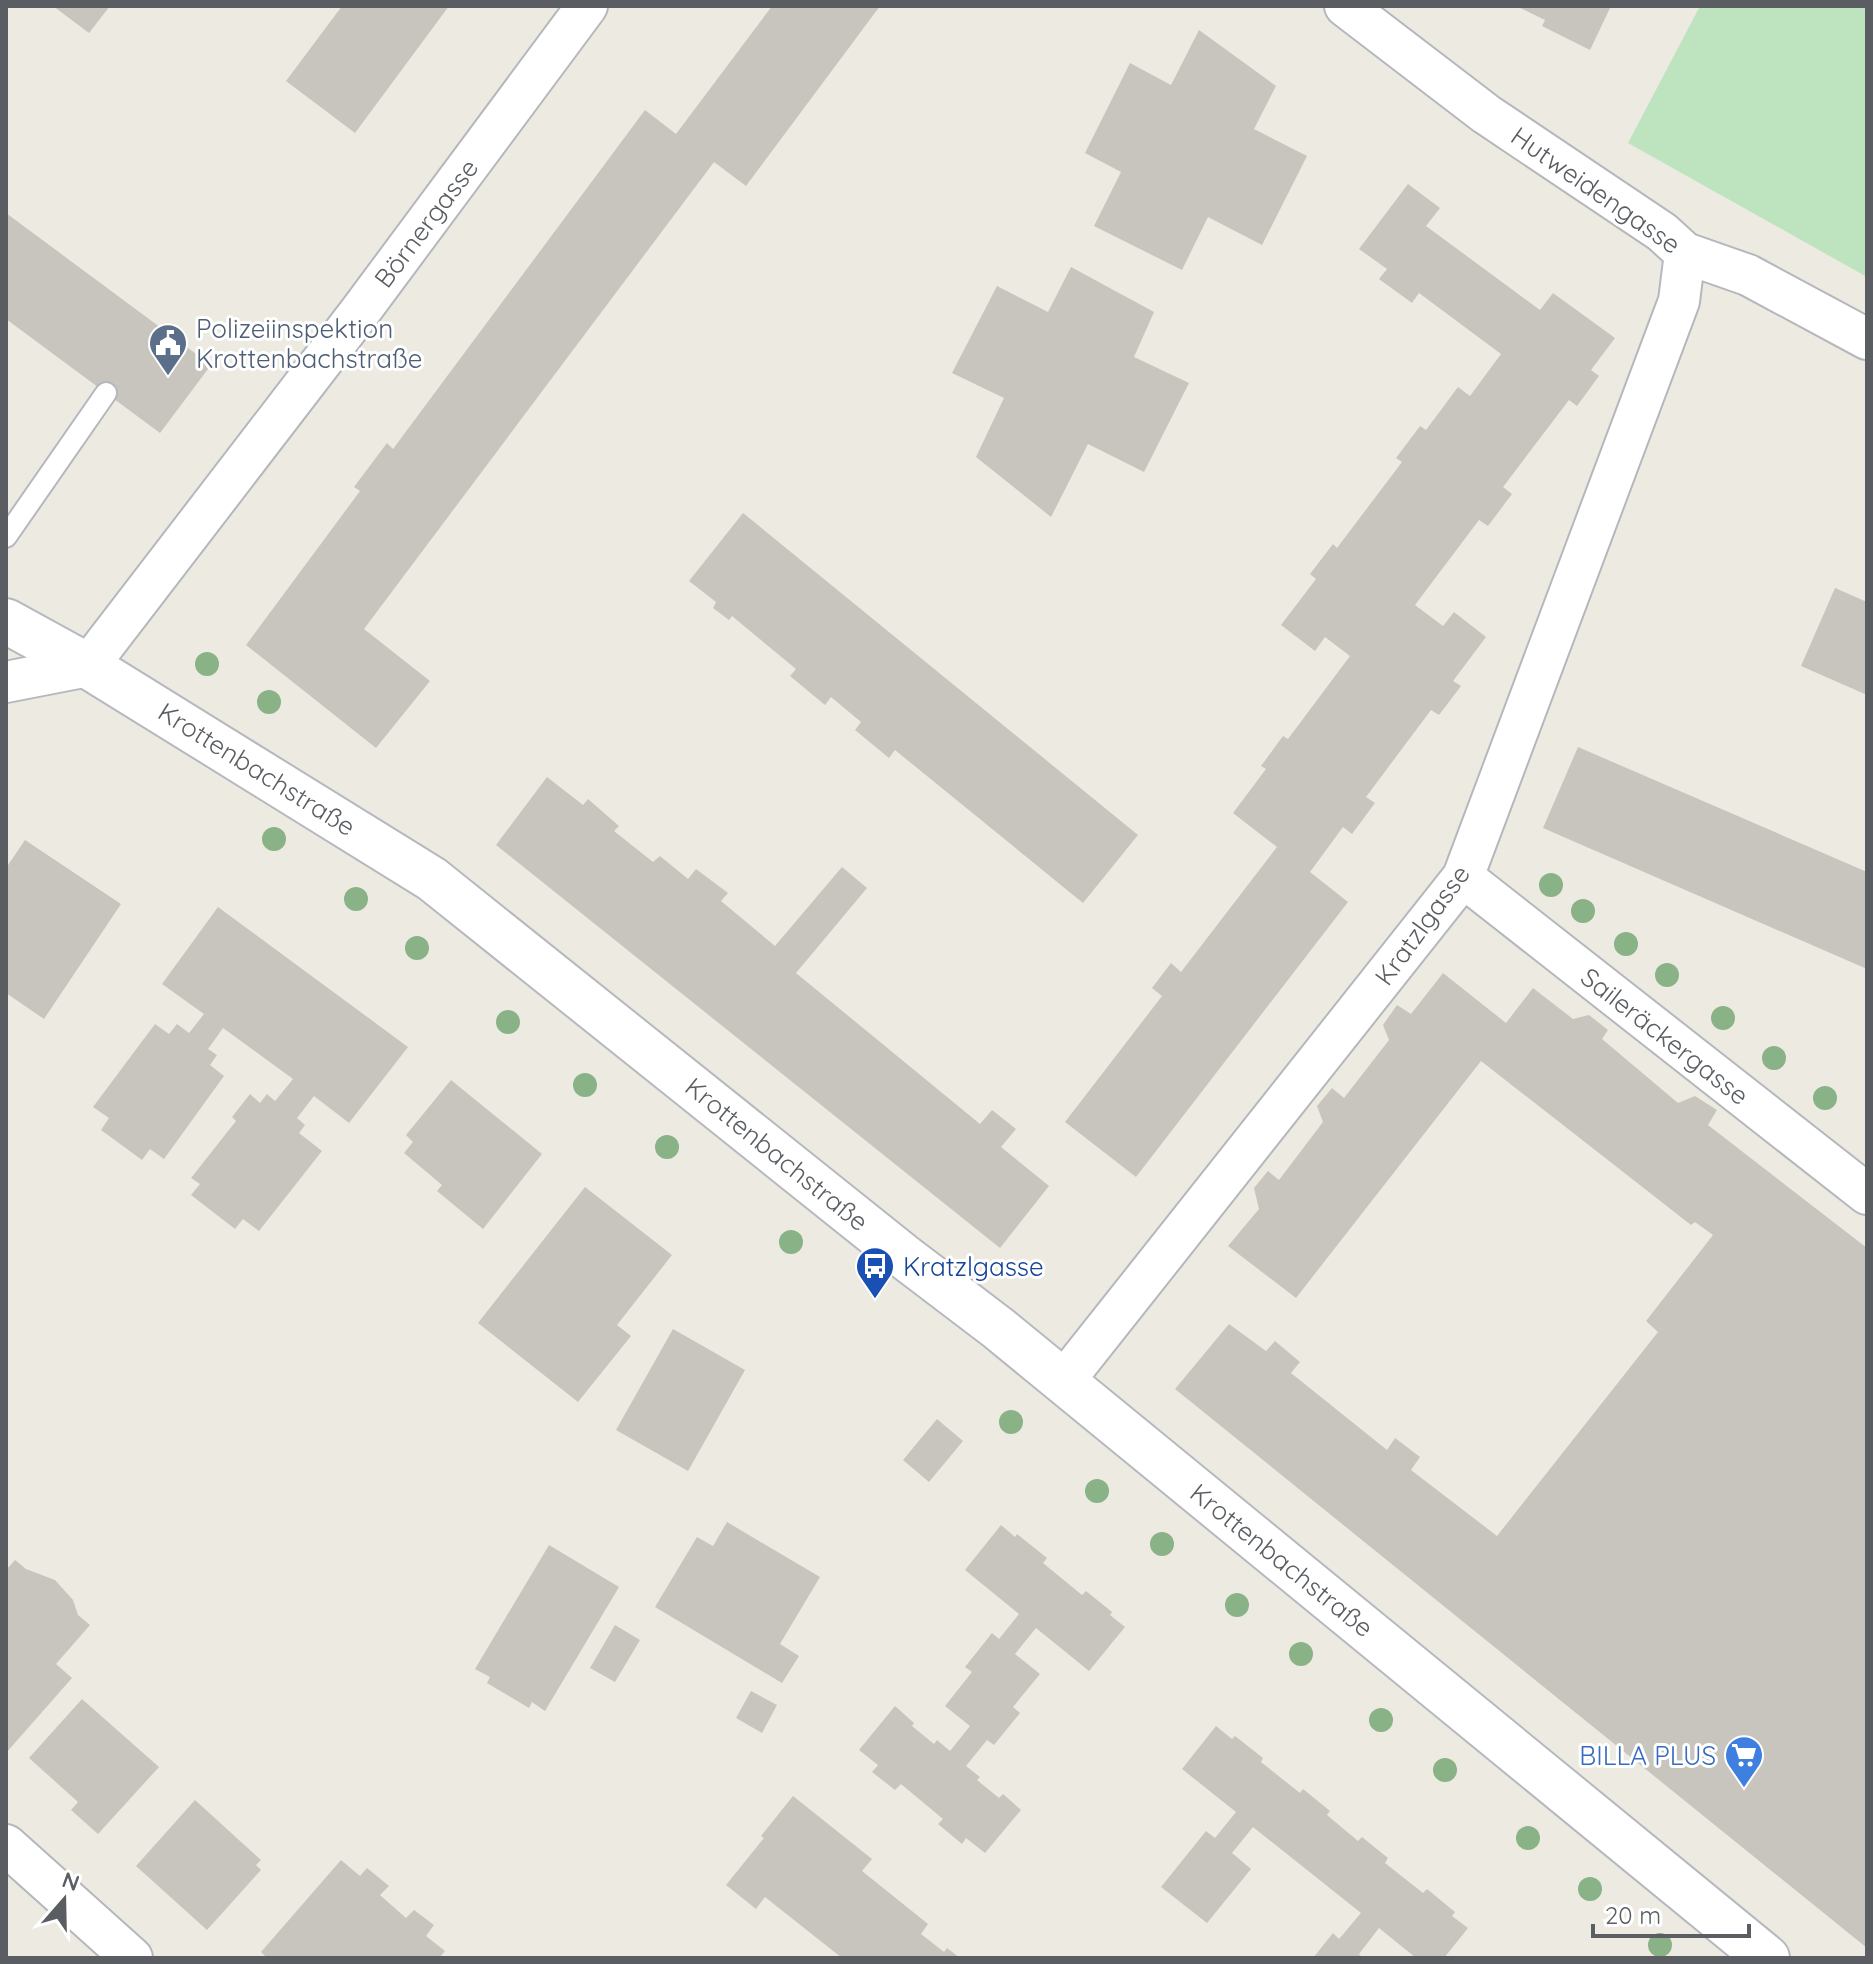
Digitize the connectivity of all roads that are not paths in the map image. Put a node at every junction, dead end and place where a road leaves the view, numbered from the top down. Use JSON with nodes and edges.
{"nodes":[{"id":1,"x":587,"y":6,"type":"edge"},
{"id":2,"x":1345,"y":6,"type":"edge"},
{"id":3,"x":1685,"y":253,"type":"junction"},
{"id":4,"x":1867,"y":339,"type":"edge"},
{"id":5,"x":106,"y":393,"type":"dead end"},
{"id":6,"x":6,"y":537,"type":"edge"},
{"id":7,"x":6,"y":621,"type":"edge"},
{"id":8,"x":88,"y":666,"type":"junction"},
{"id":9,"x":6,"y":682,"type":"edge"},
{"id":10,"x":1463,"y":877,"type":"junction"},
{"id":11,"x":1867,"y":1194,"type":"edge"},
{"id":12,"x":1063,"y":1382,"type":"junction"},
{"id":13,"x":6,"y":1845,"type":"edge"},
{"id":14,"x":132,"y":1958,"type":"edge"},
{"id":15,"x":1767,"y":1958,"type":"edge"}],
"edges":[{"from":1,"to":8,"type":"street","name":"Börnergasse"},
{"from":2,"to":3,"type":"street","name":"Hutweidengasse"},
{"from":3,"to":4,"type":"street","name":"Hutweidengasse"},
{"from":3,"to":10,"type":"street","name":"Kratzlgasse"},
{"from":5,"to":6,"type":"lane"},
{"from":7,"to":8,"type":"main road","name":"Krottenbachstraße"},
{"from":8,"to":9,"type":"street"},
{"from":8,"to":12,"type":"main road","name":"Krottenbachstraße"},
{"from":10,"to":11,"type":"street","name":"Saileräckergasse"},
{"from":10,"to":12,"type":"street","name":"Kratzlgasse"},
{"from":12,"to":15,"type":"main road","name":"Krottenbachstraße"},
{"from":13,"to":14,"type":"street"}]}
